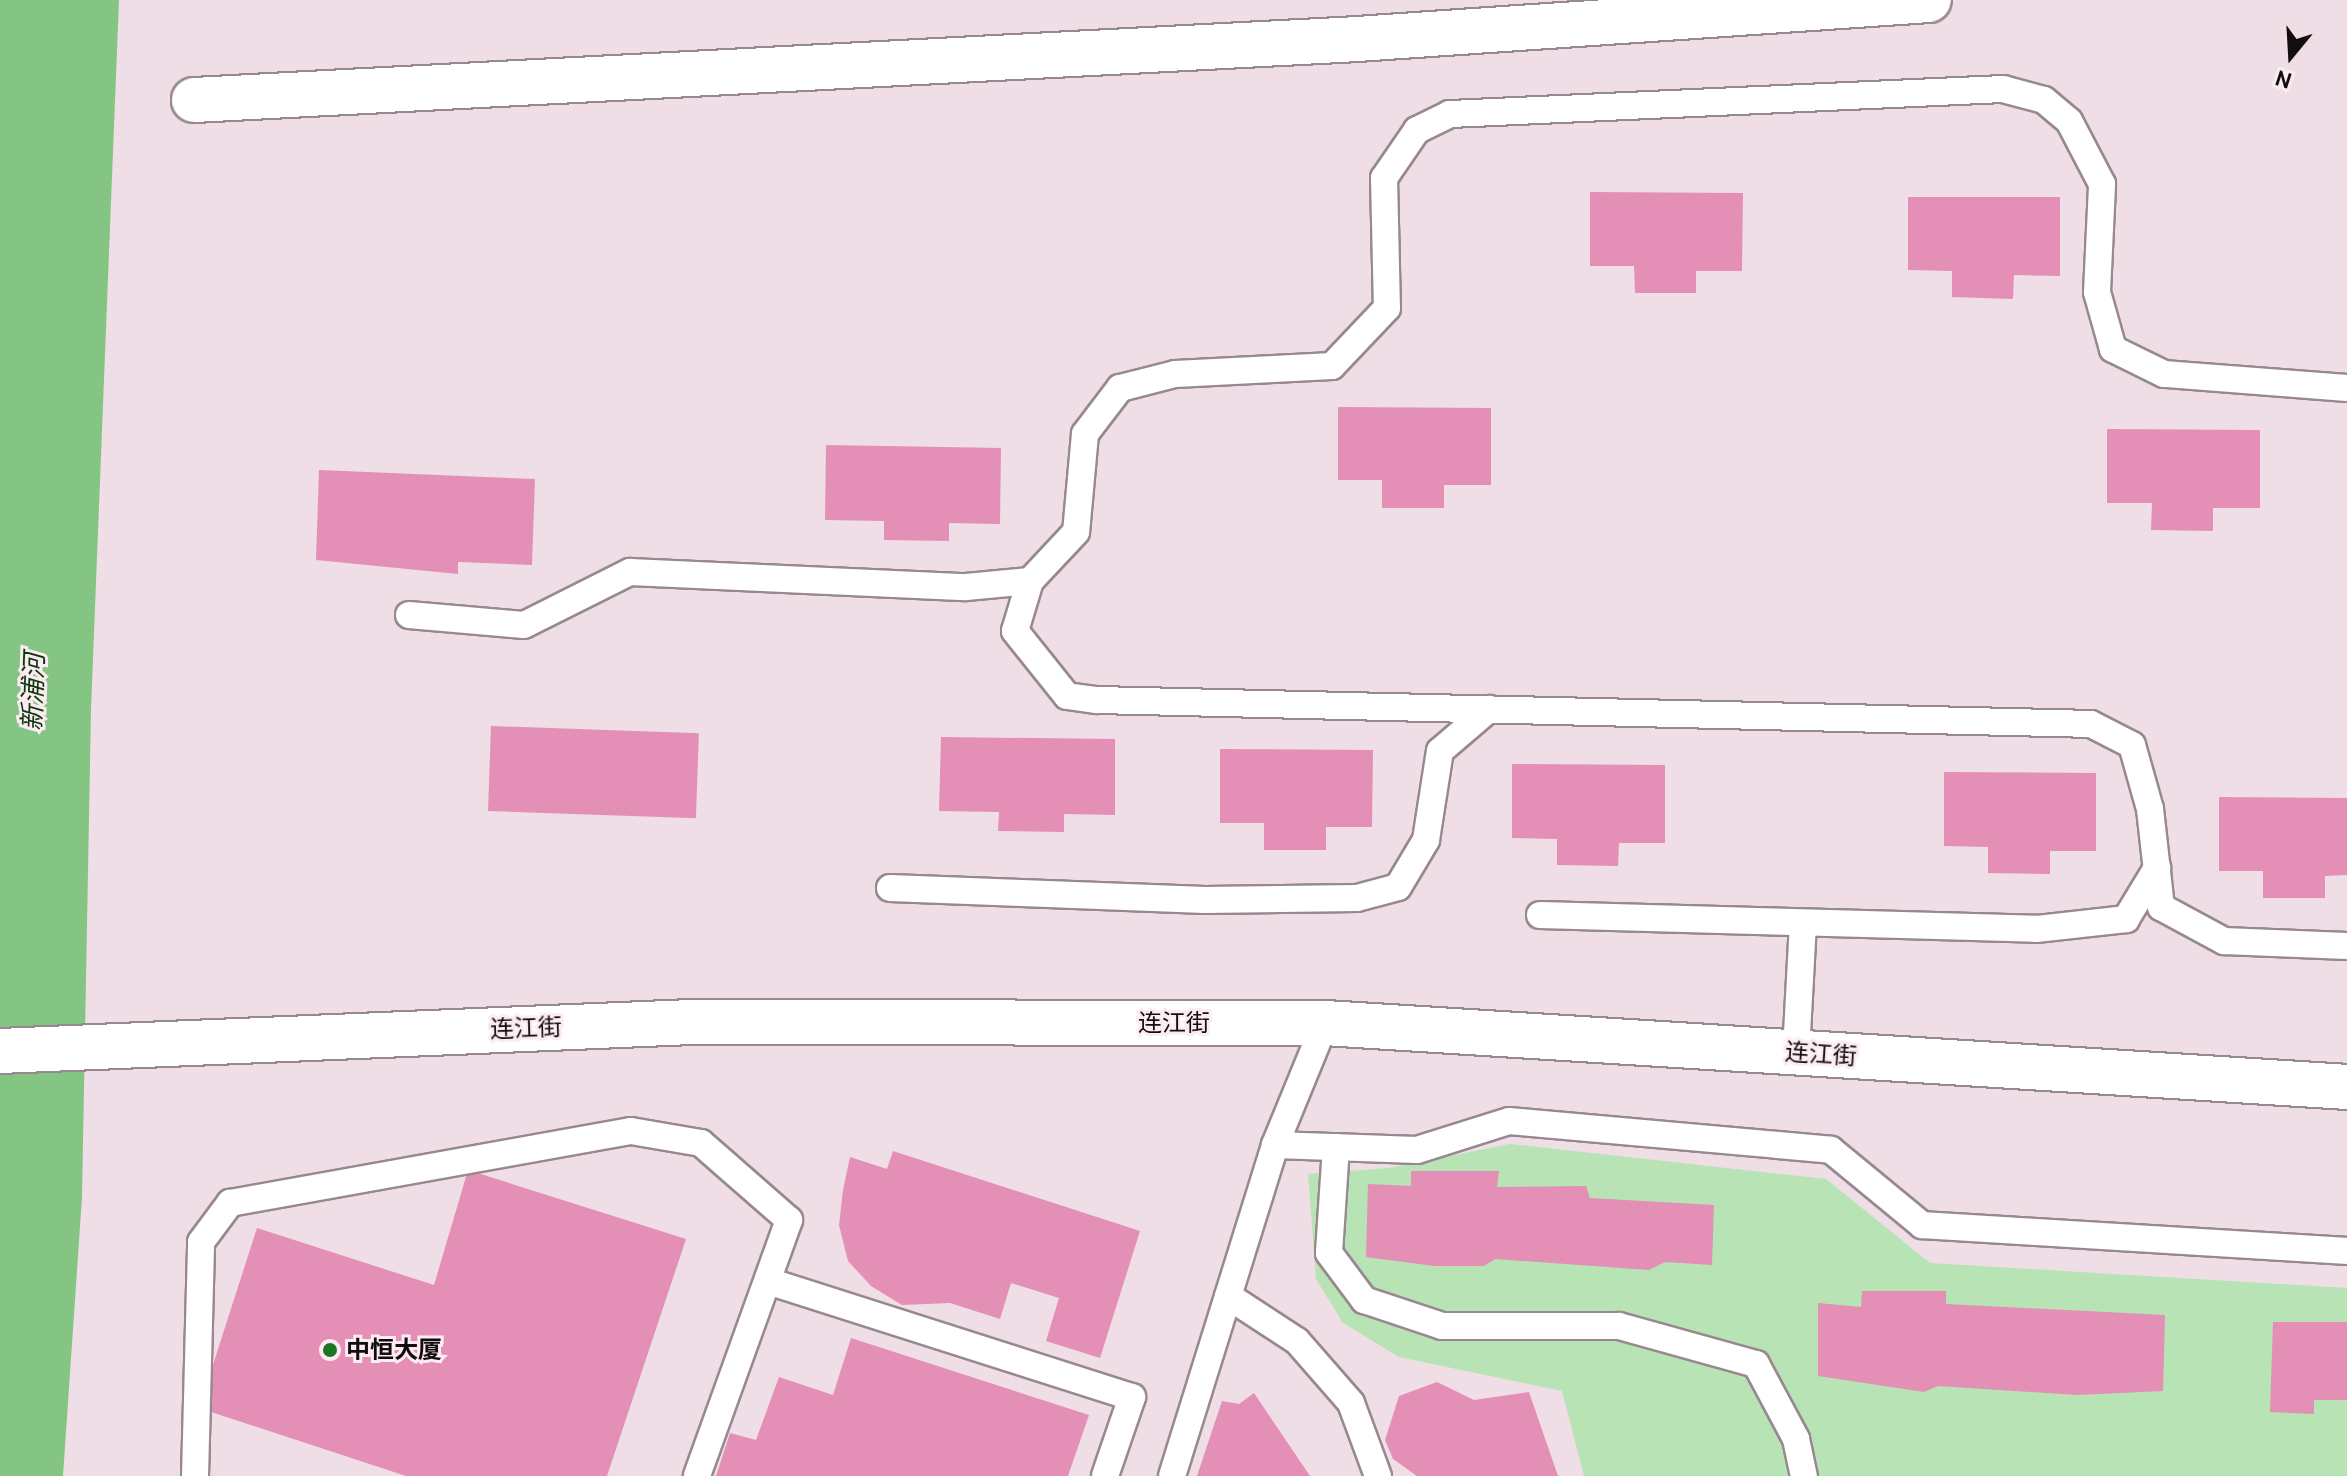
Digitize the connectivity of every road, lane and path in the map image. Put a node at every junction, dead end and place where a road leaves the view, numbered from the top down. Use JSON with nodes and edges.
{"nodes":[{"id":1,"x":1929,"y":0,"type":"edge"},
{"id":2,"x":194,"y":100,"type":"dead end"},
{"id":3,"x":2347,"y":388,"type":"edge"},
{"id":4,"x":1030,"y":581,"type":"junction"},
{"id":5,"x":409,"y":615,"type":"dead end"},
{"id":6,"x":1489,"y":709,"type":"junction"},
{"id":7,"x":2157,"y":868,"type":"junction"},
{"id":8,"x":890,"y":888,"type":"dead end"},
{"id":9,"x":1540,"y":915,"type":"dead end"},
{"id":10,"x":1803,"y":924,"type":"junction"},
{"id":11,"x":2347,"y":946,"type":"edge"},
{"id":12,"x":1325,"y":1023,"type":"junction"},
{"id":13,"x":0,"y":1051,"type":"edge"},
{"id":14,"x":1796,"y":1052,"type":"junction"},
{"id":15,"x":2347,"y":1087,"type":"edge"},
{"id":16,"x":1275,"y":1145,"type":"junction"},
{"id":17,"x":1336,"y":1147,"type":"junction"},
{"id":18,"x":2347,"y":1251,"type":"edge"},
{"id":19,"x":768,"y":1281,"type":"junction"},
{"id":20,"x":1228,"y":1296,"type":"junction"},
{"id":21,"x":203,"y":1474,"type":"edge"},
{"id":22,"x":697,"y":1476,"type":"edge"},
{"id":23,"x":1105,"y":1476,"type":"edge"},
{"id":24,"x":1172,"y":1476,"type":"edge"},
{"id":25,"x":1378,"y":1476,"type":"edge"},
{"id":26,"x":1804,"y":1476,"type":"edge"}],
"edges":[{"from":1,"to":2,"type":"street"},
{"from":3,"to":4,"type":"lane"},
{"from":4,"to":5,"type":"lane"},
{"from":4,"to":6,"type":"lane"},
{"from":6,"to":7,"type":"lane"},
{"from":6,"to":8,"type":"lane"},
{"from":7,"to":10,"type":"lane"},
{"from":7,"to":11,"type":"lane"},
{"from":9,"to":10,"type":"lane"},
{"from":10,"to":14,"type":"lane"},
{"from":12,"to":13,"type":"street","name":"连江街"},
{"from":12,"to":14,"type":"street","name":"连江街"},
{"from":12,"to":16,"type":"lane"},
{"from":14,"to":15,"type":"street","name":"连江街"},
{"from":16,"to":17,"type":"lane"},
{"from":16,"to":20,"type":"lane"},
{"from":17,"to":18,"type":"lane"},
{"from":17,"to":26,"type":"lane"},
{"from":19,"to":21,"type":"lane"},
{"from":19,"to":22,"type":"lane"},
{"from":19,"to":23,"type":"lane"},
{"from":20,"to":24,"type":"lane"},
{"from":20,"to":25,"type":"lane"}]}
